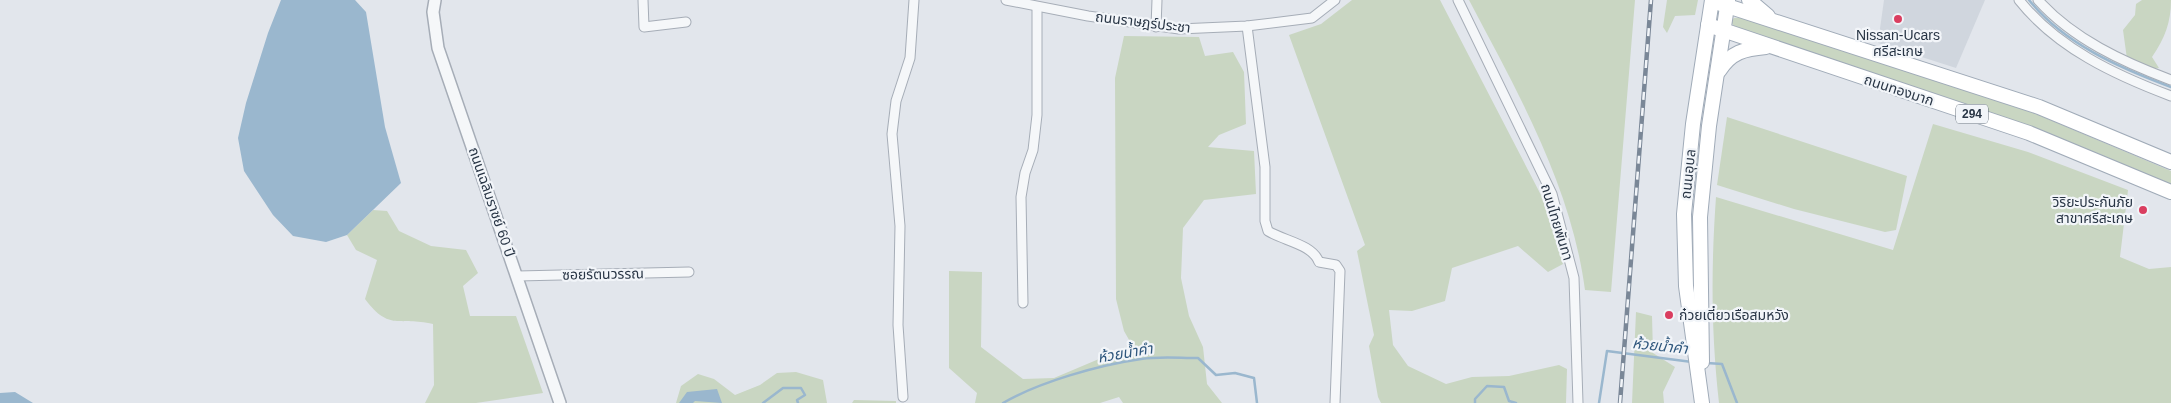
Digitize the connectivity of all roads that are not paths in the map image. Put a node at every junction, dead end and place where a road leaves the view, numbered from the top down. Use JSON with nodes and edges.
{"nodes":[{"id":1,"x":435,"y":0,"type":"edge"},
{"id":2,"x":643,"y":0,"type":"edge"},
{"id":3,"x":914,"y":0,"type":"edge"},
{"id":4,"x":1006,"y":0,"type":"edge"},
{"id":5,"x":1157,"y":0,"type":"edge"},
{"id":6,"x":1335,"y":0,"type":"edge"},
{"id":7,"x":1458,"y":0,"type":"edge"},
{"id":8,"x":1712,"y":0,"type":"edge"},
{"id":9,"x":1750,"y":0,"type":"edge"},
{"id":10,"x":2019,"y":0,"type":"edge"},
{"id":11,"x":2038,"y":0,"type":"edge"},
{"id":12,"x":1728,"y":2,"type":"edge"},
{"id":13,"x":1037,"y":7,"type":"junction"},
{"id":14,"x":686,"y":22,"type":"dead end"},
{"id":15,"x":1779,"y":24,"type":"junction"},
{"id":16,"x":1708,"y":25,"type":"junction"},
{"id":17,"x":1247,"y":26,"type":"junction"},
{"id":18,"x":1156,"y":27,"type":"junction"},
{"id":19,"x":1723,"y":30,"type":"junction"},
{"id":20,"x":1769,"y":47,"type":"junction"},
{"id":21,"x":1717,"y":74,"type":"junction"},
{"id":22,"x":2171,"y":80,"type":"edge"},
{"id":23,"x":2171,"y":96,"type":"edge"},
{"id":24,"x":2171,"y":162,"type":"edge"},
{"id":25,"x":2171,"y":192,"type":"edge"},
{"id":26,"x":689,"y":272,"type":"dead end"},
{"id":27,"x":518,"y":276,"type":"junction"},
{"id":28,"x":1023,"y":303,"type":"dead end"},
{"id":29,"x":1698,"y":349,"type":"junction"},
{"id":30,"x":903,"y":397,"type":"dead end"},
{"id":31,"x":560,"y":403,"type":"edge"},
{"id":32,"x":1336,"y":403,"type":"edge"},
{"id":33,"x":1578,"y":403,"type":"edge"},
{"id":34,"x":1702,"y":403,"type":"edge"}],
"edges":[{"from":1,"to":27,"type":"street","name":"ถนนเฉลิมราชย์ 60 ปี"},
{"from":2,"to":14,"type":"street"},
{"from":3,"to":30,"type":"street"},
{"from":4,"to":13,"type":"street","name":"ถนนราษฎร์ประชา"},
{"from":5,"to":18,"type":"street"},
{"from":6,"to":17,"type":"street","name":"ถนนราษฎร์ประชา"},
{"from":7,"to":33,"type":"street","name":"ถนนไทยพันทา"},
{"from":8,"to":12,"type":"main road","name":"ถนนทองมาก","number":"294"},
{"from":8,"to":16,"type":"main road","name":"ถนนอุบล"},
{"from":9,"to":15,"type":"main road"},
{"from":10,"to":23,"type":"street"},
{"from":11,"to":22,"type":"street"},
{"from":12,"to":15,"type":"main road","name":"ถนนทองมาก","number":"294"},
{"from":12,"to":19,"type":"main road","name":"ถนนอุบล"},
{"from":13,"to":18,"type":"street","name":"ถนนราษฎร์ประชา"},
{"from":13,"to":28,"type":"street"},
{"from":15,"to":24,"type":"main road","name":"ถนนทองมาก","number":"294"},
{"from":16,"to":19,"type":"main road","name":"ถนนทองมาก","number":"294"},
{"from":16,"to":29,"type":"main road","name":"ถนนอุบล"},
{"from":17,"to":18,"type":"street","name":"ถนนราษฎร์ประชา"},
{"from":17,"to":32,"type":"street"},
{"from":19,"to":20,"type":"main road","name":"ถนนทองมาก","number":"294"},
{"from":19,"to":21,"type":"main road","name":"ถนนอุบล"},
{"from":20,"to":21,"type":"main road"},
{"from":20,"to":25,"type":"main road","name":"ถนนทองมาก","number":"294"},
{"from":21,"to":29,"type":"main road","name":"ถนนอุบล"},
{"from":26,"to":27,"type":"street","name":"ซอยรัตนวรรณ"},
{"from":27,"to":31,"type":"street","name":"ถนนเฉลิมราชย์ 60 ปี"},
{"from":29,"to":34,"type":"main road"}]}
